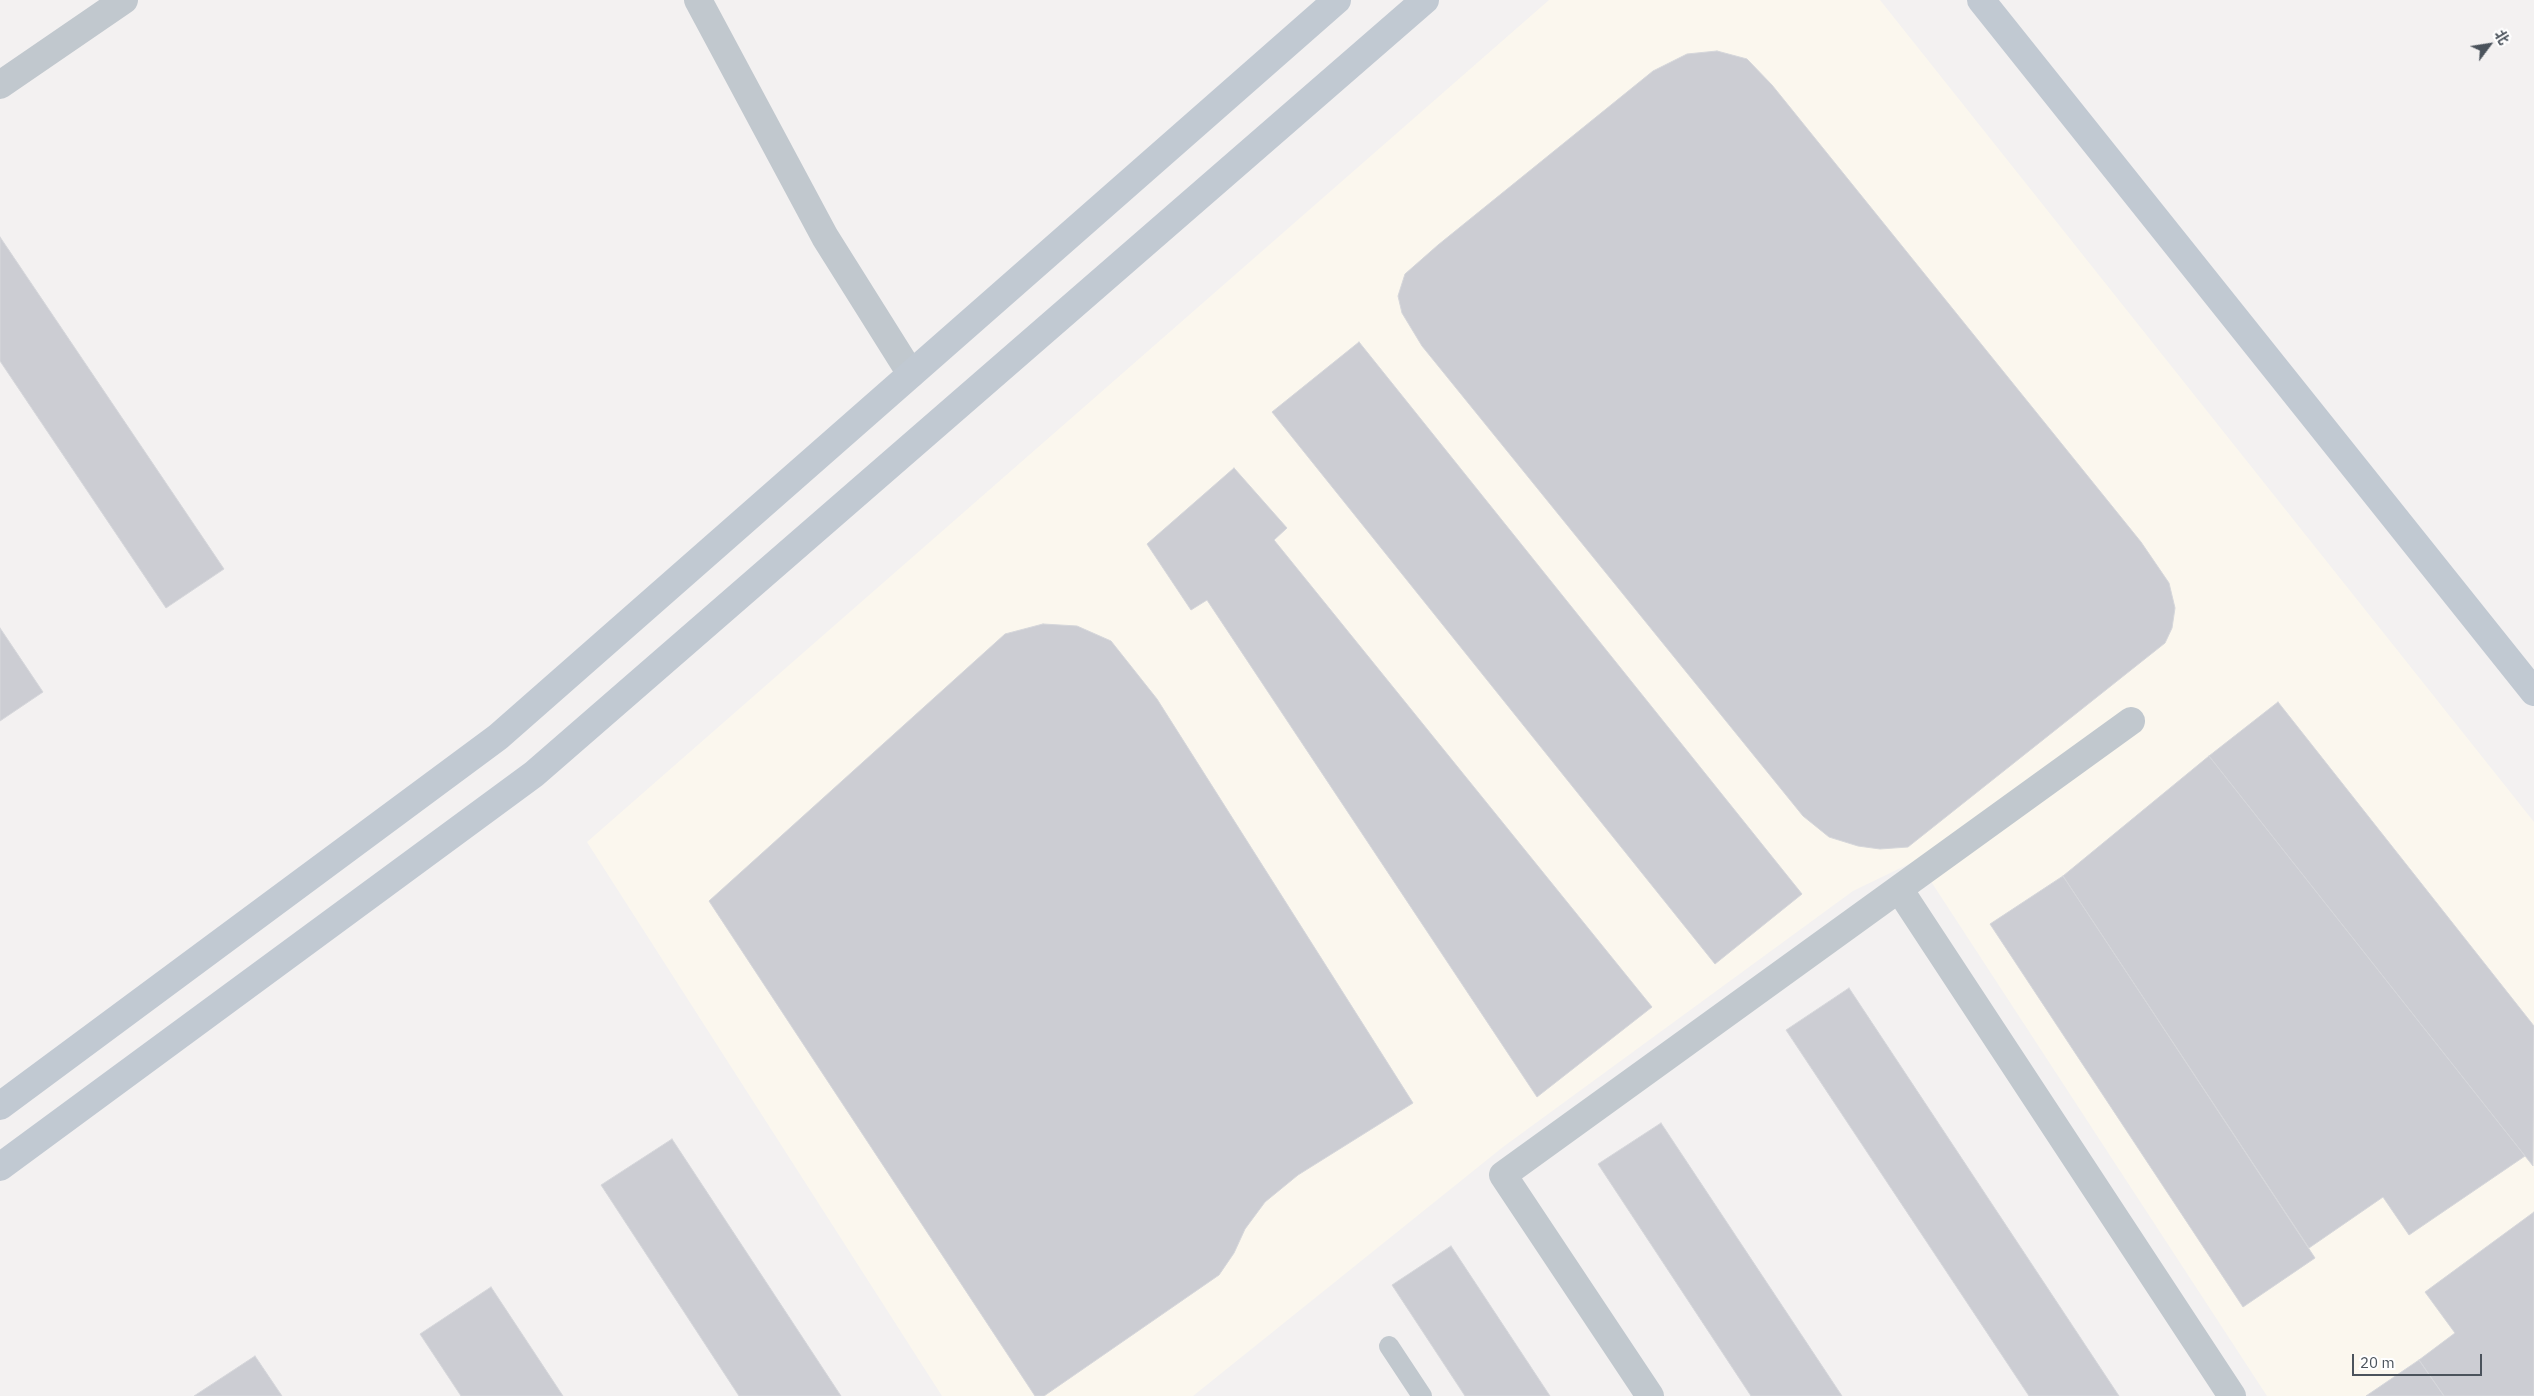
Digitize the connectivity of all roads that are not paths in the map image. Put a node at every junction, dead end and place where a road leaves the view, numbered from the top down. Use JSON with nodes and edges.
{"nodes":[{"id":1,"x":124,"y":0,"type":"edge"},
{"id":2,"x":698,"y":0,"type":"edge"},
{"id":3,"x":1337,"y":0,"type":"edge"},
{"id":4,"x":1425,"y":0,"type":"edge"},
{"id":5,"x":1981,"y":0,"type":"edge"},
{"id":6,"x":0,"y":85,"type":"edge"},
{"id":7,"x":911,"y":374,"type":"junction"},
{"id":8,"x":2534,"y":692,"type":"edge"},
{"id":9,"x":2131,"y":721,"type":"dead end"},
{"id":10,"x":1898,"y":889,"type":"junction"},
{"id":11,"x":0,"y":1106,"type":"edge"},
{"id":12,"x":0,"y":1167,"type":"edge"},
{"id":13,"x":1389,"y":1346,"type":"dead end"},
{"id":14,"x":2224,"y":1393,"type":"edge"},
{"id":15,"x":1422,"y":1396,"type":"edge"},
{"id":16,"x":1650,"y":1396,"type":"edge"}],
"edges":[{"from":1,"to":6,"type":"street"},
{"from":2,"to":7,"type":"street"},
{"from":3,"to":7,"type":"main road"},
{"from":4,"to":12,"type":"main road"},
{"from":5,"to":8,"type":"main road"},
{"from":7,"to":11,"type":"main road"},
{"from":9,"to":10,"type":"street"},
{"from":10,"to":14,"type":"street"},
{"from":10,"to":16,"type":"street"},
{"from":13,"to":15,"type":"lane"}]}
